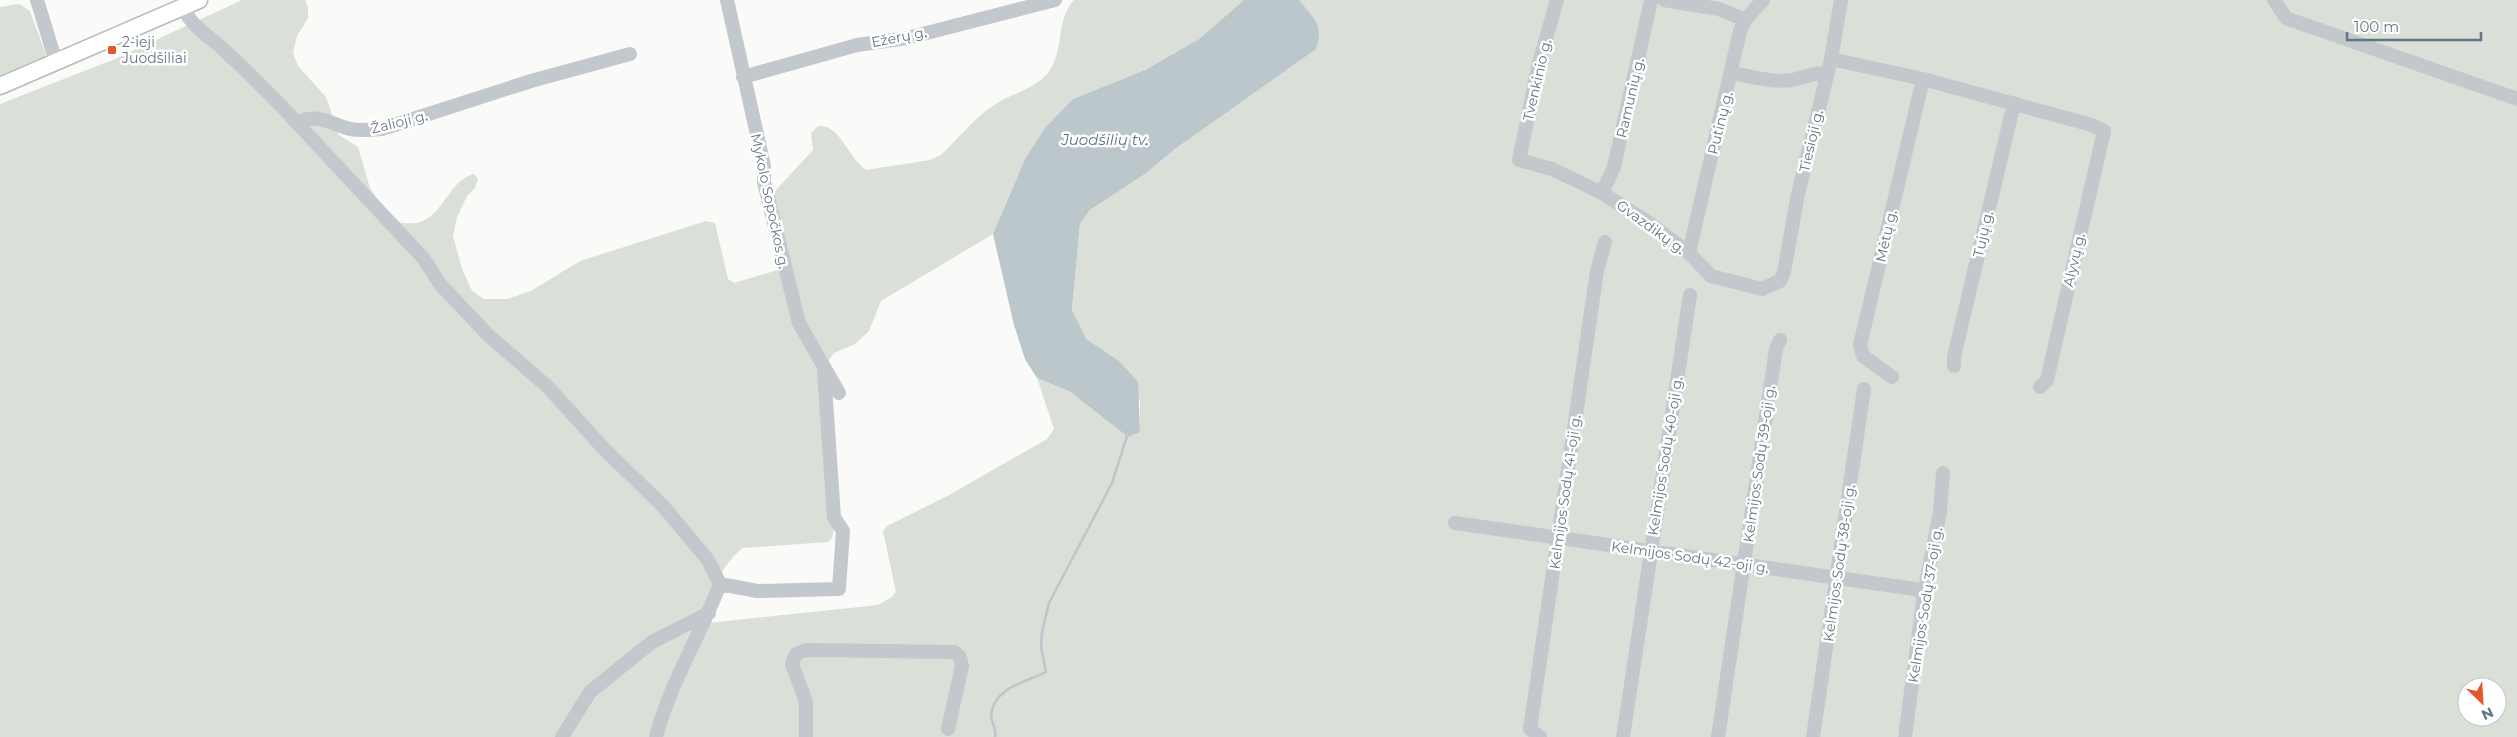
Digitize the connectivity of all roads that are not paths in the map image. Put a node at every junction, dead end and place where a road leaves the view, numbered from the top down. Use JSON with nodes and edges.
{"nodes":[{"id":1,"x":36,"y":0,"type":"edge"},
{"id":2,"x":199,"y":0,"type":"edge"},
{"id":3,"x":727,"y":0,"type":"edge"},
{"id":4,"x":1055,"y":0,"type":"edge"},
{"id":5,"x":1557,"y":0,"type":"edge"},
{"id":6,"x":1651,"y":0,"type":"edge"},
{"id":7,"x":1664,"y":0,"type":"edge"},
{"id":8,"x":1763,"y":0,"type":"edge"},
{"id":9,"x":1841,"y":0,"type":"edge"},
{"id":10,"x":2274,"y":0,"type":"edge"},
{"id":11,"x":183,"y":7,"type":"junction"},
{"id":12,"x":1745,"y":20,"type":"junction"},
{"id":13,"x":630,"y":54,"type":"dead end"},
{"id":14,"x":1831,"y":59,"type":"junction"},
{"id":15,"x":56,"y":62,"type":"junction"},
{"id":16,"x":1732,"y":73,"type":"junction"},
{"id":17,"x":1826,"y":74,"type":"junction"},
{"id":18,"x":743,"y":77,"type":"junction"},
{"id":19,"x":1923,"y":79,"type":"junction"},
{"id":20,"x":0,"y":86,"type":"edge"},
{"id":21,"x":2517,"y":99,"type":"edge"},
{"id":22,"x":2014,"y":103,"type":"junction"},
{"id":23,"x":297,"y":123,"type":"junction"},
{"id":24,"x":1519,"y":160,"type":"joint"},
{"id":25,"x":1602,"y":193,"type":"junction"},
{"id":26,"x":1605,"y":242,"type":"dead end"},
{"id":27,"x":1689,"y":253,"type":"junction"},
{"id":28,"x":1780,"y":281,"type":"joint"},
{"id":29,"x":1690,"y":295,"type":"dead end"},
{"id":30,"x":1780,"y":340,"type":"dead end"},
{"id":31,"x":1954,"y":366,"type":"dead end"},
{"id":32,"x":824,"y":368,"type":"junction"},
{"id":33,"x":1892,"y":377,"type":"dead end"},
{"id":34,"x":2040,"y":387,"type":"dead end"},
{"id":35,"x":1864,"y":389,"type":"dead end"},
{"id":36,"x":839,"y":393,"type":"dead end"},
{"id":37,"x":1943,"y":473,"type":"dead end"},
{"id":38,"x":1455,"y":522,"type":"dead end"},
{"id":39,"x":1558,"y":538,"type":"junction"},
{"id":40,"x":1651,"y":551,"type":"junction"},
{"id":41,"x":1743,"y":566,"type":"junction"},
{"id":42,"x":1837,"y":579,"type":"junction"},
{"id":43,"x":720,"y":584,"type":"junction"},
{"id":44,"x":1924,"y":594,"type":"junction"},
{"id":45,"x":709,"y":612,"type":"junction"},
{"id":46,"x":948,"y":729,"type":"dead end"},
{"id":47,"x":562,"y":737,"type":"edge"},
{"id":48,"x":656,"y":737,"type":"edge"},
{"id":49,"x":806,"y":737,"type":"edge"},
{"id":50,"x":1540,"y":737,"type":"edge"},
{"id":51,"x":1623,"y":737,"type":"edge"},
{"id":52,"x":1718,"y":737,"type":"edge"},
{"id":53,"x":1813,"y":737,"type":"edge"},
{"id":54,"x":1905,"y":737,"type":"edge"}],
"edges":[{"from":1,"to":15,"type":"street"},
{"from":2,"to":11,"type":"main road"},
{"from":3,"to":18,"type":"street","name":"Mykolo Sopočkos g."},
{"from":4,"to":18,"type":"street","name":"Ežerų g."},
{"from":5,"to":24,"type":"street","name":"Tvenkinio g."},
{"from":6,"to":25,"type":"street","name":"Ramunių g."},
{"from":7,"to":12,"type":"street"},
{"from":8,"to":12,"type":"street","name":"Putinų g."},
{"from":9,"to":14,"type":"street","name":"Tiesioji g."},
{"from":10,"to":21,"type":"street"},
{"from":11,"to":15,"type":"main road"},
{"from":11,"to":23,"type":"street"},
{"from":12,"to":16,"type":"street","name":"Putinų g."},
{"from":13,"to":23,"type":"street","name":"Žalioji g."},
{"from":14,"to":17,"type":"street","name":"Tiesioji g."},
{"from":14,"to":19,"type":"street"},
{"from":15,"to":20,"type":"main road"},
{"from":16,"to":17,"type":"street"},
{"from":16,"to":27,"type":"street","name":"Putinų g."},
{"from":17,"to":28,"type":"street","name":"Tiesioji g."},
{"from":18,"to":32,"type":"street","name":"Mykolo Sopočkos g."},
{"from":19,"to":22,"type":"street"},
{"from":19,"to":33,"type":"street","name":"Mėtų g."},
{"from":22,"to":31,"type":"street","name":"Tujų g."},
{"from":22,"to":34,"type":"street","name":"Alyvų g."},
{"from":23,"to":43,"type":"street"},
{"from":24,"to":25,"type":"street","name":"Gvazdikų g."},
{"from":25,"to":27,"type":"street","name":"Gvazdikų g."},
{"from":26,"to":39,"type":"street","name":"Kelmijos Sodų 41-oji g."},
{"from":27,"to":28,"type":"street","name":"Gvazdikų g."},
{"from":29,"to":40,"type":"street","name":"Kelmijos Sodų 40-oji g."},
{"from":30,"to":41,"type":"street","name":"Kelmijos Sodų 39-oji g."},
{"from":32,"to":36,"type":"street","name":"Mykolo Sopočkos g."},
{"from":32,"to":43,"type":"street"},
{"from":35,"to":42,"type":"street","name":"Kelmijos Sodų 38-oji g."},
{"from":37,"to":44,"type":"street","name":"Kelmijos Sodų 37-oji g."},
{"from":38,"to":39,"type":"street","name":"Kelmijos Sodų 42-oji g."},
{"from":39,"to":40,"type":"street","name":"Kelmijos Sodų 42-oji g."},
{"from":39,"to":50,"type":"street","name":"Kelmijos Sodų 41-oji g."},
{"from":40,"to":41,"type":"street","name":"Kelmijos Sodų 42-oji g."},
{"from":40,"to":51,"type":"street","name":"Kelmijos Sodų 40-oji g."},
{"from":41,"to":42,"type":"street","name":"Kelmijos Sodų 42-oji g."},
{"from":41,"to":52,"type":"street","name":"Kelmijos Sodų 39-oji g."},
{"from":42,"to":44,"type":"street","name":"Kelmijos Sodų 42-oji g."},
{"from":42,"to":53,"type":"street","name":"Kelmijos Sodų 38-oji g."},
{"from":43,"to":45,"type":"street"},
{"from":44,"to":54,"type":"street","name":"Kelmijos Sodų 37-oji g."},
{"from":45,"to":47,"type":"street"},
{"from":45,"to":48,"type":"street"},
{"from":46,"to":49,"type":"street"}]}
